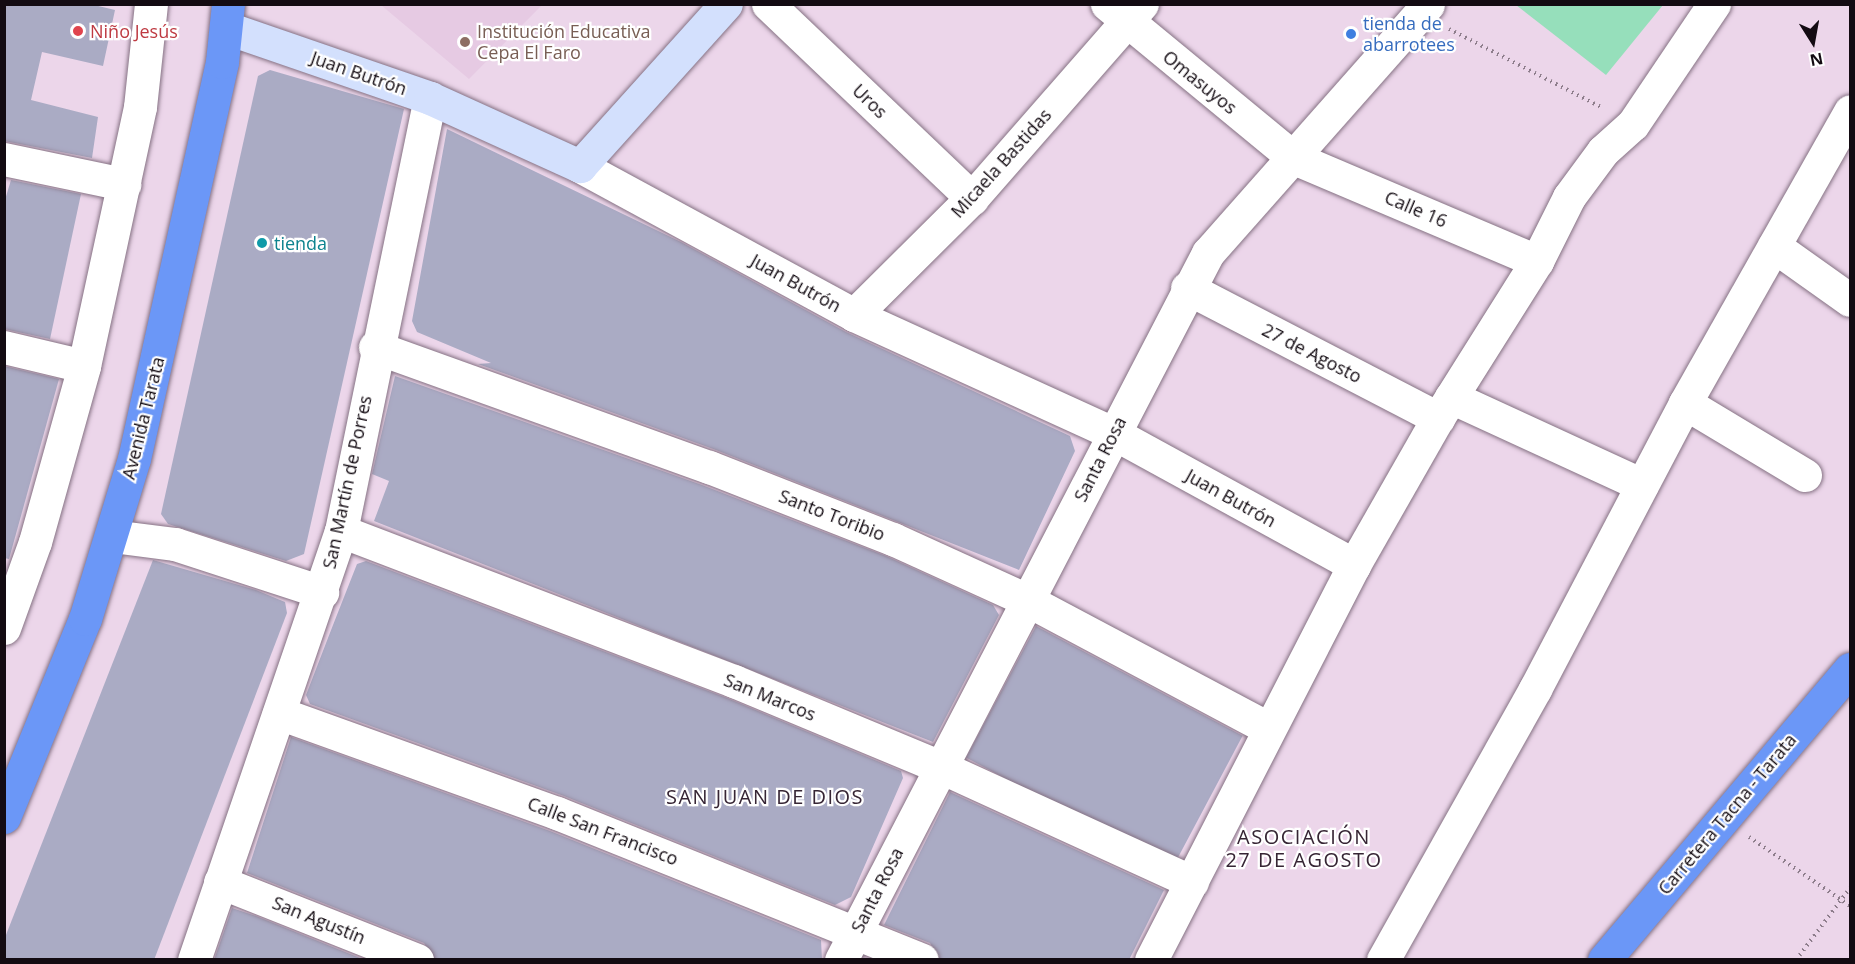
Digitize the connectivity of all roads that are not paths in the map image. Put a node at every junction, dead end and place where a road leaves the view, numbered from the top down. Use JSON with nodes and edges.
{"nodes":[{"id":1,"x":151,"y":4,"type":"edge"},
{"id":2,"x":726,"y":4,"type":"edge"},
{"id":3,"x":768,"y":4,"type":"edge"},
{"id":4,"x":1714,"y":4,"type":"edge"},
{"id":5,"x":1424,"y":9,"type":"edge"},
{"id":6,"x":1125,"y":10,"type":"edge"},
{"id":7,"x":227,"y":16,"type":"edge"},
{"id":8,"x":430,"y":98,"type":"junction"},
{"id":9,"x":1851,"y":111,"type":"edge"},
{"id":10,"x":1294,"y":158,"type":"junction"},
{"id":11,"x":4,"y":159,"type":"edge"},
{"id":12,"x":580,"y":166,"type":"junction"},
{"id":13,"x":124,"y":184,"type":"junction"},
{"id":14,"x":972,"y":198,"type":"junction"},
{"id":15,"x":1774,"y":246,"type":"junction"},
{"id":16,"x":1537,"y":261,"type":"junction"},
{"id":17,"x":1187,"y":288,"type":"junction"},
{"id":18,"x":1851,"y":300,"type":"edge"},
{"id":19,"x":854,"y":315,"type":"junction"},
{"id":20,"x":4,"y":347,"type":"edge"},
{"id":21,"x":375,"y":347,"type":"junction"},
{"id":22,"x":84,"y":366,"type":"junction"},
{"id":23,"x":1684,"y":404,"type":"junction"},
{"id":24,"x":1444,"y":408,"type":"junction"},
{"id":25,"x":1113,"y":433,"type":"junction"},
{"id":26,"x":1805,"y":475,"type":"dead end"},
{"id":27,"x":1642,"y":485,"type":"junction"},
{"id":28,"x":341,"y":531,"type":"junction"},
{"id":29,"x":112,"y":536,"type":"junction"},
{"id":30,"x":17,"y":557,"type":"edge"},
{"id":31,"x":1354,"y":565,"type":"junction"},
{"id":32,"x":322,"y":592,"type":"junction"},
{"id":33,"x":1027,"y":600,"type":"junction"},
{"id":34,"x":4,"y":628,"type":"edge"},
{"id":35,"x":1851,"y":669,"type":"edge"},
{"id":36,"x":279,"y":713,"type":"junction"},
{"id":37,"x":1268,"y":729,"type":"junction"},
{"id":38,"x":941,"y":767,"type":"junction"},
{"id":39,"x":4,"y":817,"type":"edge"},
{"id":40,"x":220,"y":882,"type":"junction"},
{"id":41,"x":1192,"y":882,"type":"junction"},
{"id":42,"x":856,"y":929,"type":"junction"},
{"id":43,"x":194,"y":960,"type":"edge"},
{"id":44,"x":417,"y":960,"type":"edge"},
{"id":45,"x":841,"y":960,"type":"edge"},
{"id":46,"x":922,"y":960,"type":"edge"},
{"id":47,"x":1151,"y":960,"type":"edge"},
{"id":48,"x":1383,"y":960,"type":"edge"},
{"id":49,"x":1604,"y":960,"type":"edge"}],
"edges":[{"from":1,"to":13,"type":"street"},
{"from":2,"to":12,"type":"street"},
{"from":3,"to":14,"type":"street","name":"Uros"},
{"from":4,"to":16,"type":"street"},
{"from":5,"to":10,"type":"street","name":"Santa Rosa"},
{"from":6,"to":10,"type":"street","name":"Omasuyos"},
{"from":6,"to":14,"type":"street","name":"Micaela Bastidas"},
{"from":7,"to":8,"type":"street","name":"Juan Butrón"},
{"from":7,"to":29,"type":"highway","name":"Avenida Tarata"},
{"from":8,"to":12,"type":"street","name":"Juan Butrón"},
{"from":8,"to":21,"type":"street","name":"San Martín de Porres"},
{"from":9,"to":15,"type":"street"},
{"from":10,"to":16,"type":"street","name":"Calle 16"},
{"from":10,"to":17,"type":"street","name":"Santa Rosa"},
{"from":11,"to":13,"type":"street"},
{"from":12,"to":19,"type":"street","name":"Juan Butrón"},
{"from":13,"to":22,"type":"street"},
{"from":14,"to":19,"type":"street","name":"Micaela Bastidas"},
{"from":15,"to":18,"type":"street"},
{"from":15,"to":23,"type":"street"},
{"from":16,"to":24,"type":"street"},
{"from":17,"to":24,"type":"street","name":"27 de Agosto"},
{"from":17,"to":25,"type":"street","name":"Santa Rosa"},
{"from":19,"to":25,"type":"street","name":"Juan Butrón"},
{"from":20,"to":22,"type":"street"},
{"from":21,"to":28,"type":"street","name":"San Martín de Porres"},
{"from":21,"to":33,"type":"street","name":"Santo Toribio"},
{"from":22,"to":30,"type":"street"},
{"from":23,"to":26,"type":"street"},
{"from":23,"to":27,"type":"street"},
{"from":24,"to":27,"type":"street","name":"27 de Agosto"},
{"from":24,"to":31,"type":"street"},
{"from":25,"to":31,"type":"street","name":"Juan Butrón"},
{"from":25,"to":33,"type":"street","name":"Santa Rosa"},
{"from":27,"to":48,"type":"street"},
{"from":28,"to":32,"type":"street","name":"San Martín de Porres"},
{"from":28,"to":38,"type":"street","name":"San Marcos"},
{"from":29,"to":32,"type":"street"},
{"from":29,"to":39,"type":"highway","name":"Avenida Tarata"},
{"from":30,"to":34,"type":"street"},
{"from":31,"to":37,"type":"street"},
{"from":32,"to":36,"type":"street","name":"San Martín de Porres"},
{"from":33,"to":37,"type":"street","name":"Santo Toribio"},
{"from":33,"to":38,"type":"street","name":"Santa Rosa"},
{"from":35,"to":49,"type":"highway","name":"Carretera Tacna - Tarata"},
{"from":36,"to":40,"type":"street","name":"San Martín de Porres"},
{"from":36,"to":42,"type":"street","name":"Calle San Francisco"},
{"from":37,"to":41,"type":"street"},
{"from":38,"to":41,"type":"street","name":"San Marcos"},
{"from":38,"to":42,"type":"street","name":"Santa Rosa"},
{"from":40,"to":43,"type":"street","name":"San Martín de Porres"},
{"from":40,"to":44,"type":"street","name":"San Agustín"},
{"from":41,"to":47,"type":"street"},
{"from":42,"to":45,"type":"street","name":"Santa Rosa"},
{"from":42,"to":46,"type":"street","name":"Calle San Francisco"}]}
